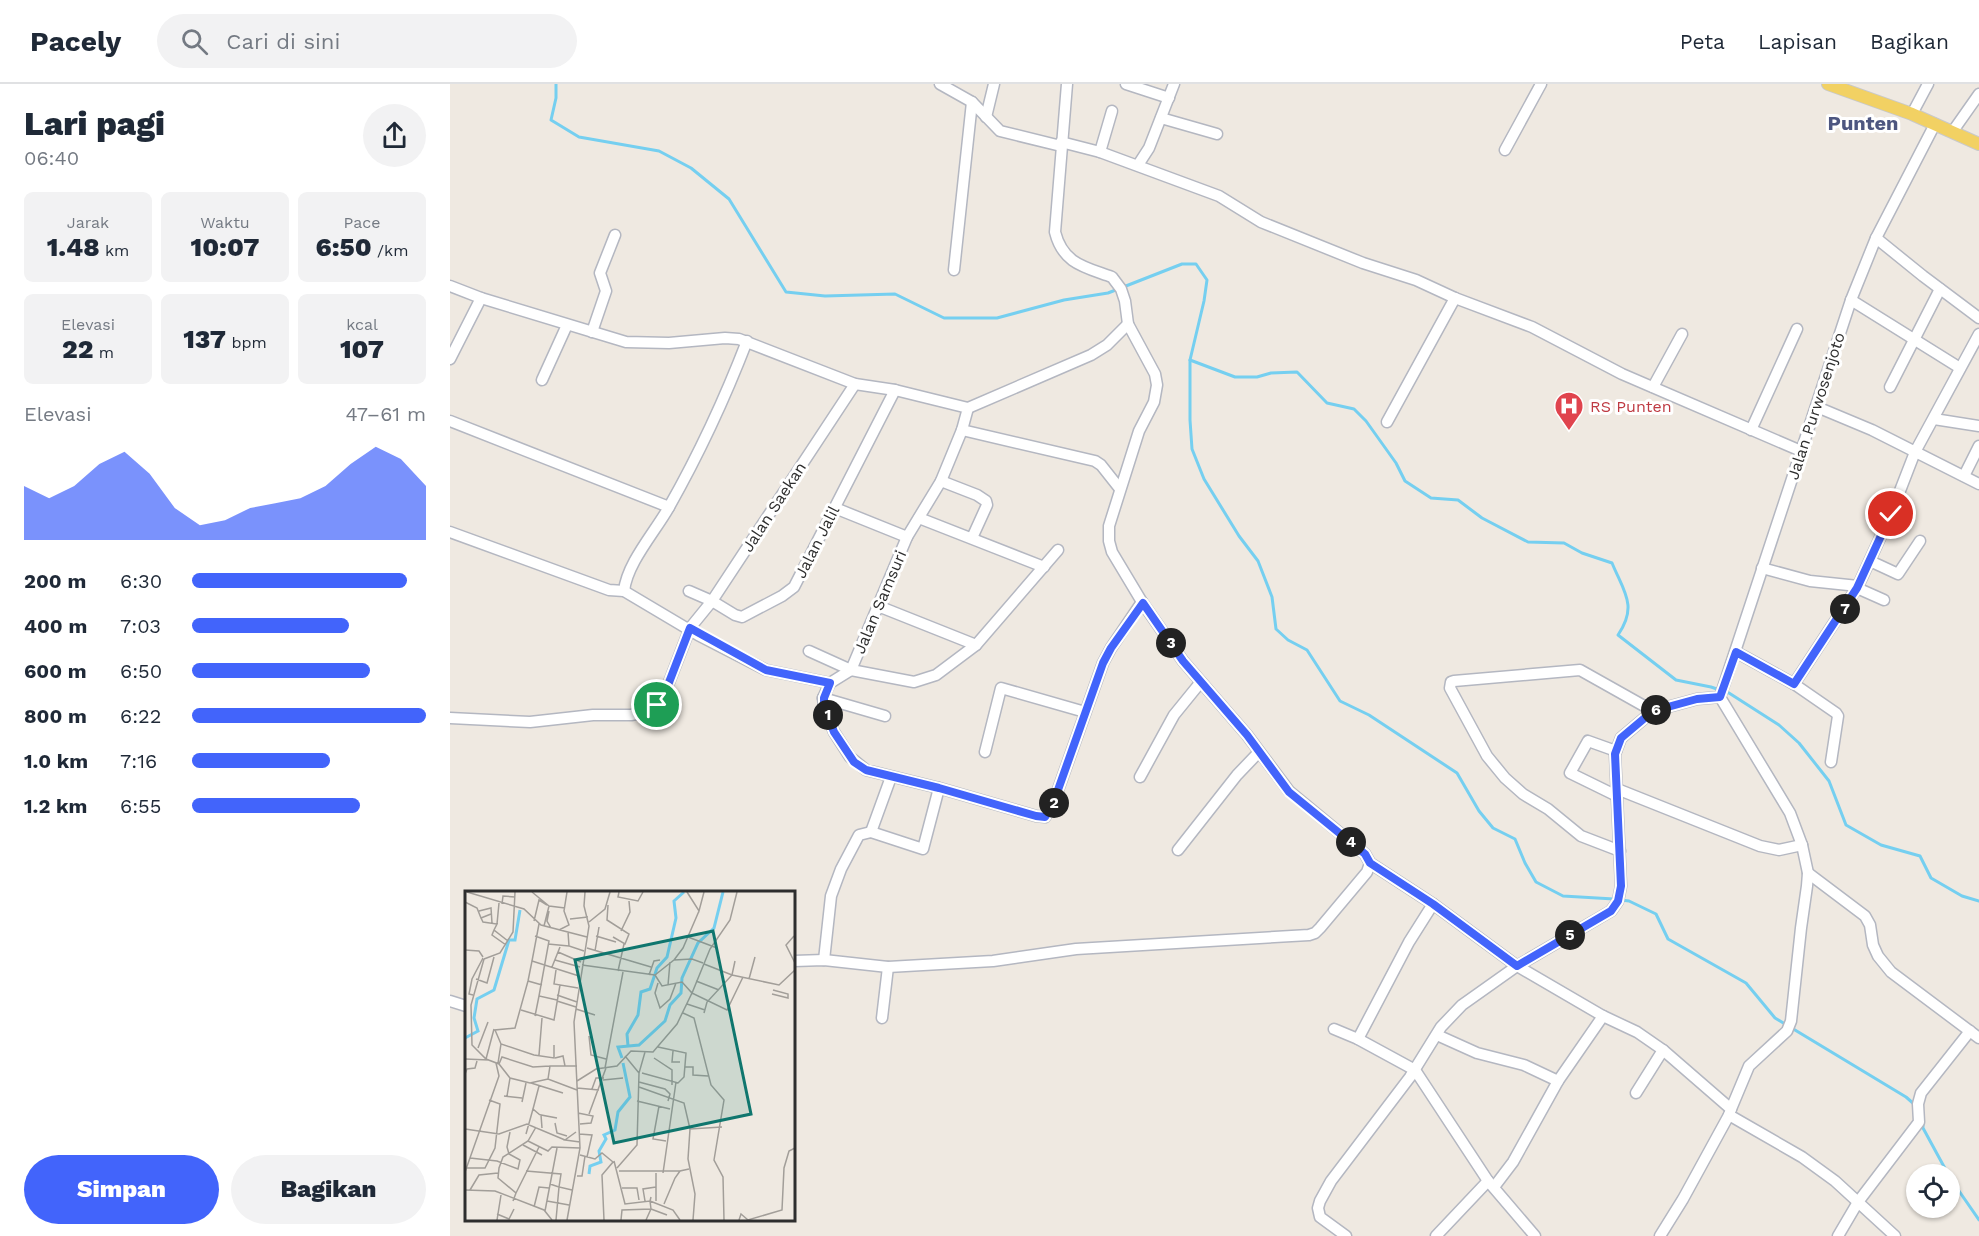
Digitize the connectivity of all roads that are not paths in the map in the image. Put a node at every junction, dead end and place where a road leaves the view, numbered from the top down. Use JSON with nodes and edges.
{"nodes":[{"id":1,"x":940,"y":84,"type":"edge"},
{"id":2,"x":994,"y":84,"type":"edge"},
{"id":3,"x":1067,"y":84,"type":"edge"},
{"id":4,"x":1126,"y":84,"type":"edge"},
{"id":5,"x":1174,"y":84,"type":"edge"},
{"id":6,"x":1541,"y":84,"type":"edge"},
{"id":7,"x":1828,"y":84,"type":"edge"},
{"id":8,"x":1928,"y":84,"type":"edge"},
{"id":9,"x":1846,"y":86,"type":"edge"},
{"id":10,"x":1979,"y":94,"type":"edge"},
{"id":11,"x":1169,"y":98,"type":"junction"},
{"id":12,"x":972,"y":102,"type":"junction"},
{"id":13,"x":1112,"y":111,"type":"dead end"},
{"id":14,"x":1912,"y":114,"type":"junction"},
{"id":15,"x":986,"y":117,"type":"junction"},
{"id":16,"x":1161,"y":118,"type":"junction"},
{"id":17,"x":1935,"y":124,"type":"junction"},
{"id":18,"x":1953,"y":131,"type":"junction"},
{"id":19,"x":1217,"y":134,"type":"dead end"},
{"id":20,"x":1061,"y":144,"type":"junction"},
{"id":21,"x":1979,"y":144,"type":"edge"},
{"id":22,"x":1506,"y":150,"type":"dead end"},
{"id":23,"x":1100,"y":152,"type":"junction"},
{"id":24,"x":1138,"y":165,"type":"junction"},
{"id":25,"x":615,"y":235,"type":"dead end"},
{"id":26,"x":1876,"y":238,"type":"junction"},
{"id":27,"x":954,"y":270,"type":"dead end"},
{"id":28,"x":450,"y":286,"type":"edge"},
{"id":29,"x":1940,"y":289,"type":"junction"},
{"id":30,"x":481,"y":298,"type":"junction"},
{"id":31,"x":1455,"y":298,"type":"junction"},
{"id":32,"x":1851,"y":300,"type":"junction"},
{"id":33,"x":1979,"y":318,"type":"edge"},
{"id":34,"x":1128,"y":324,"type":"junction"},
{"id":35,"x":567,"y":325,"type":"junction"},
{"id":36,"x":1797,"y":329,"type":"dead end"},
{"id":37,"x":592,"y":332,"type":"junction"},
{"id":38,"x":1979,"y":333,"type":"edge"},
{"id":39,"x":1682,"y":334,"type":"dead end"},
{"id":40,"x":1914,"y":339,"type":"junction"},
{"id":41,"x":747,"y":341,"type":"junction"},
{"id":42,"x":450,"y":359,"type":"edge"},
{"id":43,"x":1960,"y":368,"type":"junction"},
{"id":44,"x":542,"y":380,"type":"dead end"},
{"id":45,"x":855,"y":384,"type":"junction"},
{"id":46,"x":1653,"y":387,"type":"junction"},
{"id":47,"x":1890,"y":387,"type":"dead end"},
{"id":48,"x":895,"y":390,"type":"junction"},
{"id":49,"x":1816,"y":407,"type":"junction"},
{"id":50,"x":968,"y":408,"type":"junction"},
{"id":51,"x":1934,"y":419,"type":"junction"},
{"id":52,"x":450,"y":421,"type":"edge"},
{"id":53,"x":1388,"y":422,"type":"dead end"},
{"id":54,"x":1979,"y":426,"type":"edge"},
{"id":55,"x":962,"y":430,"type":"junction"},
{"id":56,"x":1751,"y":430,"type":"junction"},
{"id":57,"x":1979,"y":446,"type":"edge"},
{"id":58,"x":1801,"y":451,"type":"junction"},
{"id":59,"x":1915,"y":452,"type":"junction"},
{"id":60,"x":1965,"y":476,"type":"junction"},
{"id":61,"x":941,"y":481,"type":"junction"},
{"id":62,"x":1979,"y":484,"type":"edge"},
{"id":63,"x":1120,"y":489,"type":"junction"},
{"id":64,"x":669,"y":507,"type":"junction"},
{"id":65,"x":835,"y":508,"type":"junction"},
{"id":66,"x":919,"y":518,"type":"junction"},
{"id":67,"x":450,"y":532,"type":"edge"},
{"id":68,"x":907,"y":537,"type":"junction"},
{"id":69,"x":972,"y":538,"type":"junction"},
{"id":70,"x":1920,"y":541,"type":"dead end"},
{"id":71,"x":1058,"y":550,"type":"dead end"},
{"id":72,"x":1870,"y":561,"type":"junction"},
{"id":73,"x":1044,"y":567,"type":"junction"},
{"id":74,"x":1762,"y":568,"type":"junction"},
{"id":75,"x":1858,"y":587,"type":"junction"},
{"id":76,"x":624,"y":591,"type":"junction"},
{"id":77,"x":689,"y":591,"type":"dead end"},
{"id":78,"x":1884,"y":600,"type":"dead end"},
{"id":79,"x":712,"y":601,"type":"junction"},
{"id":80,"x":1143,"y":603,"type":"junction"},
{"id":81,"x":878,"y":606,"type":"junction"},
{"id":82,"x":690,"y":628,"type":"junction"},
{"id":83,"x":976,"y":645,"type":"junction"},
{"id":84,"x":809,"y":651,"type":"dead end"},
{"id":85,"x":1736,"y":652,"type":"junction"},
{"id":86,"x":851,"y":670,"type":"junction"},
{"id":87,"x":1200,"y":682,"type":"junction"},
{"id":88,"x":830,"y":683,"type":"junction"},
{"id":89,"x":1794,"y":684,"type":"junction"},
{"id":90,"x":1722,"y":692,"type":"junction"},
{"id":91,"x":824,"y":698,"type":"junction"},
{"id":92,"x":1653,"y":711,"type":"junction"},
{"id":93,"x":1085,"y":712,"type":"junction"},
{"id":94,"x":885,"y":716,"type":"dead end"},
{"id":95,"x":450,"y":718,"type":"edge"},
{"id":96,"x":1616,"y":751,"type":"junction"},
{"id":97,"x":985,"y":752,"type":"dead end"},
{"id":98,"x":1259,"y":752,"type":"junction"},
{"id":99,"x":1831,"y":762,"type":"dead end"},
{"id":100,"x":891,"y":777,"type":"junction"},
{"id":101,"x":1140,"y":777,"type":"dead end"},
{"id":102,"x":939,"y":788,"type":"junction"},
{"id":103,"x":1617,"y":792,"type":"junction"},
{"id":104,"x":871,"y":832,"type":"junction"},
{"id":105,"x":1802,"y":845,"type":"junction"},
{"id":106,"x":1178,"y":850,"type":"dead end"},
{"id":107,"x":1620,"y":851,"type":"junction"},
{"id":108,"x":1370,"y":863,"type":"junction"},
{"id":109,"x":1808,"y":873,"type":"junction"},
{"id":110,"x":1433,"y":904,"type":"junction"},
{"id":111,"x":824,"y":960,"type":"junction"},
{"id":112,"x":795,"y":961,"type":"edge"},
{"id":113,"x":1517,"y":966,"type":"junction"},
{"id":114,"x":888,"y":967,"type":"junction"},
{"id":115,"x":450,"y":1001,"type":"edge"},
{"id":116,"x":465,"y":1006,"type":"edge"},
{"id":117,"x":1603,"y":1016,"type":"junction"},
{"id":118,"x":882,"y":1018,"type":"dead end"},
{"id":119,"x":1334,"y":1029,"type":"dead end"},
{"id":120,"x":1970,"y":1031,"type":"junction"},
{"id":121,"x":1437,"y":1035,"type":"junction"},
{"id":122,"x":1979,"y":1038,"type":"edge"},
{"id":123,"x":1358,"y":1039,"type":"junction"},
{"id":124,"x":1664,"y":1050,"type":"junction"},
{"id":125,"x":1415,"y":1070,"type":"junction"},
{"id":126,"x":1558,"y":1080,"type":"junction"},
{"id":127,"x":1636,"y":1093,"type":"dead end"},
{"id":128,"x":1730,"y":1112,"type":"junction"},
{"id":129,"x":1491,"y":1184,"type":"junction"},
{"id":130,"x":1858,"y":1202,"type":"junction"},
{"id":131,"x":1890,"y":1234,"type":"edge"},
{"id":132,"x":1346,"y":1236,"type":"edge"},
{"id":133,"x":1436,"y":1236,"type":"edge"},
{"id":134,"x":1535,"y":1236,"type":"edge"},
{"id":135,"x":1660,"y":1236,"type":"edge"},
{"id":136,"x":1838,"y":1236,"type":"edge"}],
"edges":[{"from":1,"to":12,"type":"street"},
{"from":2,"to":15,"type":"street"},
{"from":3,"to":20,"type":"street"},
{"from":4,"to":11,"type":"street"},
{"from":5,"to":11,"type":"street"},
{"from":6,"to":22,"type":"street"},
{"from":7,"to":9,"type":"main road"},
{"from":8,"to":14,"type":"street"},
{"from":9,"to":14,"type":"main road"},
{"from":10,"to":18,"type":"street"},
{"from":11,"to":16,"type":"street"},
{"from":12,"to":15,"type":"street"},
{"from":12,"to":27,"type":"street"},
{"from":13,"to":23,"type":"street"},
{"from":14,"to":17,"type":"main road"},
{"from":15,"to":20,"type":"street"},
{"from":16,"to":19,"type":"street"},
{"from":16,"to":24,"type":"street"},
{"from":17,"to":18,"type":"main road"},
{"from":17,"to":26,"type":"street","name":"Jalan Purwosenjoto"},
{"from":18,"to":21,"type":"main road"},
{"from":20,"to":23,"type":"street"},
{"from":20,"to":34,"type":"street"},
{"from":23,"to":24,"type":"street"},
{"from":24,"to":31,"type":"street"},
{"from":25,"to":37,"type":"street"},
{"from":26,"to":29,"type":"street"},
{"from":26,"to":32,"type":"street","name":"Jalan Purwosenjoto"},
{"from":28,"to":30,"type":"street"},
{"from":29,"to":33,"type":"street"},
{"from":29,"to":40,"type":"street"},
{"from":30,"to":35,"type":"street"},
{"from":30,"to":42,"type":"street"},
{"from":31,"to":46,"type":"street"},
{"from":31,"to":53,"type":"street"},
{"from":32,"to":40,"type":"street"},
{"from":32,"to":49,"type":"street","name":"Jalan Purwosenjoto"},
{"from":34,"to":50,"type":"street"},
{"from":34,"to":63,"type":"street"},
{"from":35,"to":37,"type":"street"},
{"from":35,"to":44,"type":"street"},
{"from":36,"to":56,"type":"street"},
{"from":37,"to":41,"type":"street"},
{"from":38,"to":43,"type":"street"},
{"from":39,"to":46,"type":"street"},
{"from":40,"to":43,"type":"street"},
{"from":40,"to":47,"type":"street"},
{"from":41,"to":45,"type":"street"},
{"from":41,"to":64,"type":"street"},
{"from":43,"to":51,"type":"street"},
{"from":45,"to":48,"type":"street"},
{"from":45,"to":79,"type":"street","name":"Jalan Saekan"},
{"from":46,"to":56,"type":"street"},
{"from":48,"to":50,"type":"street"},
{"from":48,"to":65,"type":"street","name":"Jalan Jalil"},
{"from":49,"to":58,"type":"street","name":"Jalan Purwosenjoto"},
{"from":49,"to":59,"type":"street"},
{"from":50,"to":55,"type":"street","name":"Jalan Samsuri"},
{"from":51,"to":54,"type":"street"},
{"from":51,"to":59,"type":"street"},
{"from":52,"to":64,"type":"street"},
{"from":55,"to":61,"type":"street","name":"Jalan Samsuri"},
{"from":55,"to":63,"type":"street"},
{"from":56,"to":58,"type":"street"},
{"from":57,"to":60,"type":"street"},
{"from":58,"to":74,"type":"street","name":"Jalan Purwosenjoto"},
{"from":59,"to":60,"type":"street"},
{"from":59,"to":72,"type":"street"},
{"from":60,"to":62,"type":"street"},
{"from":61,"to":66,"type":"street","name":"Jalan Samsuri"},
{"from":61,"to":69,"type":"street"},
{"from":63,"to":80,"type":"street"},
{"from":64,"to":76,"type":"street"},
{"from":65,"to":68,"type":"street"},
{"from":65,"to":79,"type":"street","name":"Jalan Jalil"},
{"from":66,"to":68,"type":"street","name":"Jalan Samsuri"},
{"from":66,"to":69,"type":"street"},
{"from":67,"to":76,"type":"street"},
{"from":68,"to":81,"type":"street","name":"Jalan Samsuri"},
{"from":69,"to":73,"type":"street"},
{"from":70,"to":72,"type":"street"},
{"from":71,"to":73,"type":"street"},
{"from":72,"to":75,"type":"street"},
{"from":73,"to":83,"type":"street"},
{"from":74,"to":75,"type":"street"},
{"from":74,"to":85,"type":"street","name":"Jalan Purwosenjoto"},
{"from":75,"to":78,"type":"street"},
{"from":75,"to":89,"type":"street"},
{"from":76,"to":82,"type":"street"},
{"from":77,"to":79,"type":"street","name":"Jalan Jalil"},
{"from":79,"to":82,"type":"street","name":"Jalan Saekan"},
{"from":80,"to":87,"type":"street"},
{"from":80,"to":93,"type":"street"},
{"from":81,"to":83,"type":"street"},
{"from":81,"to":86,"type":"street","name":"Jalan Samsuri"},
{"from":82,"to":88,"type":"street"},
{"from":82,"to":95,"type":"street","name":"Jalan Saekan"},
{"from":83,"to":86,"type":"street"},
{"from":84,"to":86,"type":"street"},
{"from":85,"to":89,"type":"street"},
{"from":85,"to":90,"type":"street","name":"Jalan Purwosenjoto"},
{"from":86,"to":88,"type":"street","name":"Jalan Samsuri"},
{"from":87,"to":98,"type":"street"},
{"from":87,"to":101,"type":"street"},
{"from":88,"to":91,"type":"street"},
{"from":89,"to":99,"type":"street"},
{"from":90,"to":92,"type":"street"},
{"from":90,"to":105,"type":"street"},
{"from":91,"to":94,"type":"street"},
{"from":91,"to":100,"type":"street"},
{"from":92,"to":96,"type":"street"},
{"from":92,"to":107,"type":"street"},
{"from":93,"to":97,"type":"street"},
{"from":93,"to":102,"type":"street"},
{"from":96,"to":103,"type":"street"},
{"from":96,"to":103,"type":"street"},
{"from":98,"to":106,"type":"street"},
{"from":98,"to":108,"type":"street"},
{"from":100,"to":102,"type":"street"},
{"from":100,"to":104,"type":"street"},
{"from":102,"to":104,"type":"street"},
{"from":103,"to":105,"type":"street"},
{"from":103,"to":107,"type":"street"},
{"from":104,"to":111,"type":"street"},
{"from":105,"to":109,"type":"street"},
{"from":107,"to":113,"type":"street"},
{"from":108,"to":110,"type":"street"},
{"from":108,"to":114,"type":"street"},
{"from":109,"to":120,"type":"street"},
{"from":109,"to":128,"type":"street"},
{"from":110,"to":113,"type":"street"},
{"from":110,"to":123,"type":"street"},
{"from":111,"to":112,"type":"street"},
{"from":111,"to":114,"type":"street"},
{"from":113,"to":117,"type":"street"},
{"from":113,"to":121,"type":"street"},
{"from":114,"to":118,"type":"street"},
{"from":115,"to":116,"type":"street"},
{"from":117,"to":124,"type":"street"},
{"from":117,"to":126,"type":"street"},
{"from":119,"to":123,"type":"street"},
{"from":120,"to":122,"type":"street"},
{"from":120,"to":130,"type":"street"},
{"from":121,"to":125,"type":"street"},
{"from":121,"to":126,"type":"street"},
{"from":123,"to":125,"type":"street"},
{"from":124,"to":127,"type":"street"},
{"from":124,"to":128,"type":"street"},
{"from":125,"to":129,"type":"street"},
{"from":125,"to":132,"type":"street"},
{"from":126,"to":129,"type":"street"},
{"from":128,"to":130,"type":"street"},
{"from":128,"to":135,"type":"street"},
{"from":129,"to":133,"type":"street"},
{"from":129,"to":134,"type":"street"},
{"from":130,"to":131,"type":"street"},
{"from":130,"to":136,"type":"street"}]}
